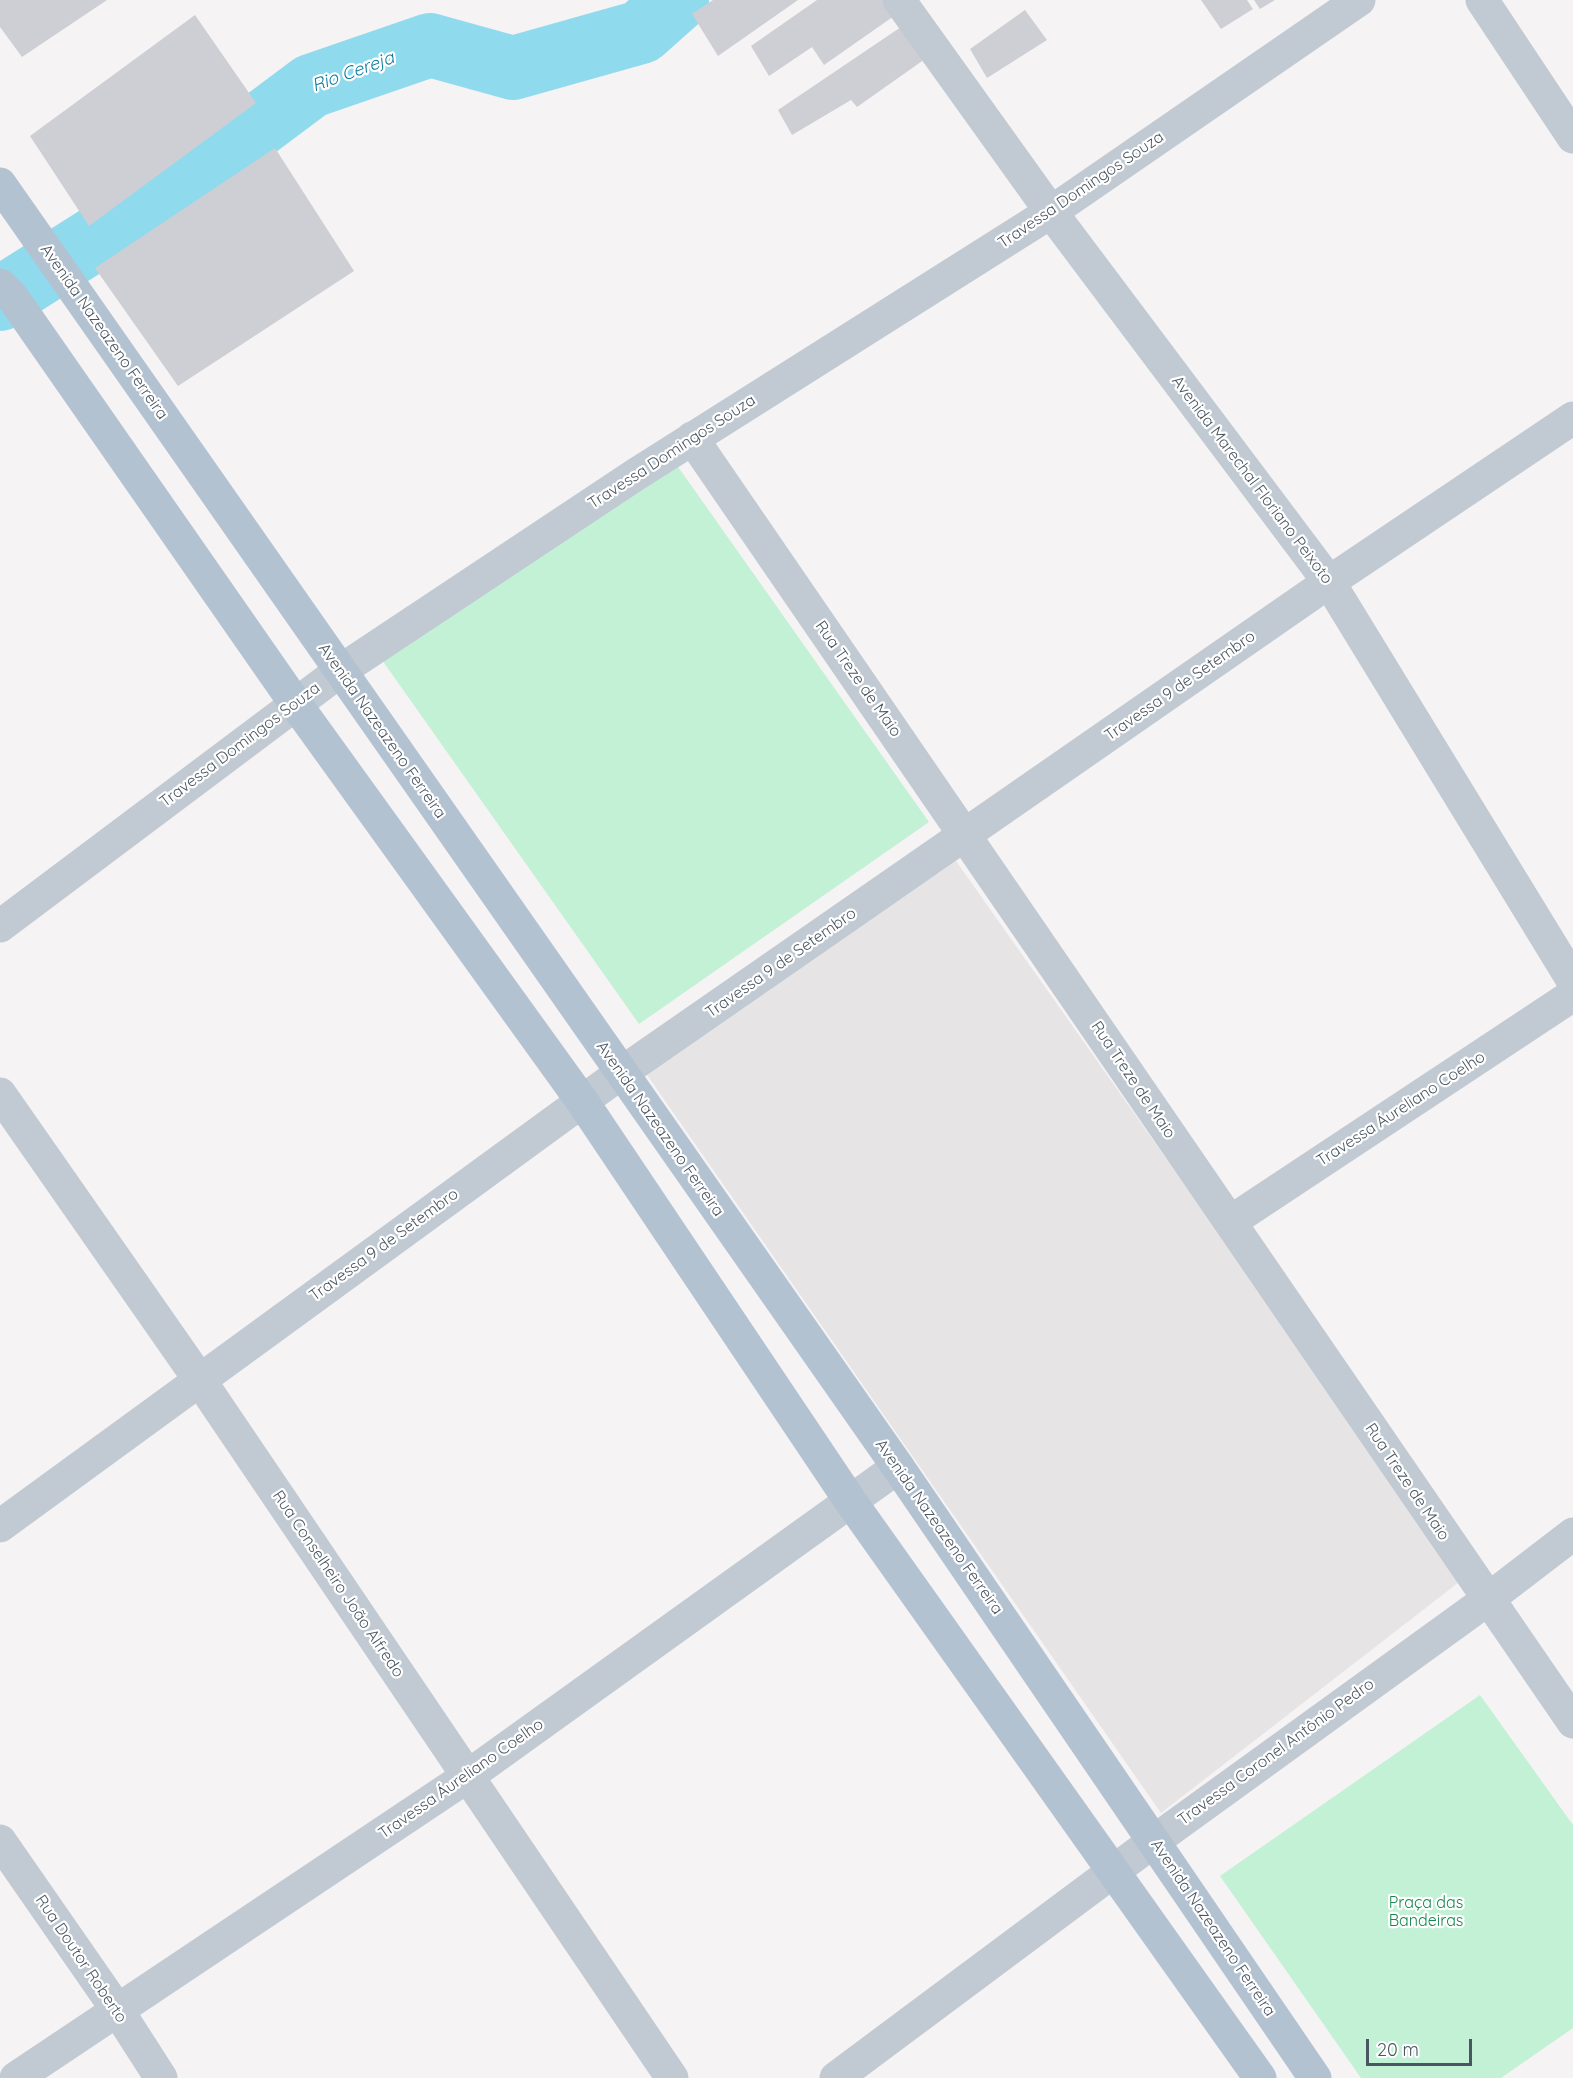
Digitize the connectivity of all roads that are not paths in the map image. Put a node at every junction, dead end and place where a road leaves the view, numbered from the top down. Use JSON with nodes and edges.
{"nodes":[{"id":1,"x":899,"y":0,"type":"edge"},
{"id":2,"x":1359,"y":0,"type":"edge"},
{"id":3,"x":1482,"y":0,"type":"edge"},
{"id":4,"x":1573,"y":137,"type":"edge"},
{"id":5,"x":0,"y":184,"type":"edge"},
{"id":6,"x":1051,"y":212,"type":"junction"},
{"id":7,"x":5,"y":290,"type":"edge"},
{"id":8,"x":1573,"y":418,"type":"edge"},
{"id":9,"x":692,"y":438,"type":"junction"},
{"id":10,"x":1329,"y":582,"type":"junction"},
{"id":11,"x":340,"y":671,"type":"junction"},
{"id":12,"x":295,"y":703,"type":"junction"},
{"id":13,"x":966,"y":836,"type":"junction"},
{"id":14,"x":0,"y":926,"type":"edge"},
{"id":15,"x":1573,"y":981,"type":"edge"},
{"id":16,"x":1573,"y":996,"type":"edge"},
{"id":17,"x":621,"y":1073,"type":"junction"},
{"id":18,"x":0,"y":1094,"type":"edge"},
{"id":19,"x":582,"y":1101,"type":"junction"},
{"id":20,"x":1230,"y":1222,"type":"junction"},
{"id":21,"x":199,"y":1379,"type":"junction"},
{"id":22,"x":898,"y":1467,"type":"junction"},
{"id":23,"x":851,"y":1502,"type":"junction"},
{"id":24,"x":0,"y":1526,"type":"edge"},
{"id":25,"x":1573,"y":1534,"type":"edge"},
{"id":26,"x":1487,"y":1600,"type":"junction"},
{"id":27,"x":1573,"y":1722,"type":"edge"},
{"id":28,"x":468,"y":1776,"type":"junction"},
{"id":29,"x":0,"y":1841,"type":"edge"},
{"id":30,"x":1154,"y":1841,"type":"junction"},
{"id":31,"x":1115,"y":1871,"type":"junction"},
{"id":32,"x":118,"y":2012,"type":"junction"},
{"id":33,"x":16,"y":2078,"type":"edge"},
{"id":34,"x":161,"y":2078,"type":"edge"},
{"id":35,"x":672,"y":2078,"type":"edge"},
{"id":36,"x":836,"y":2078,"type":"edge"},
{"id":37,"x":1260,"y":2078,"type":"edge"},
{"id":38,"x":1315,"y":2078,"type":"edge"}],
"edges":[{"from":1,"to":6,"type":"street","name":"Avenida Marechal Floriano Peixoto"},
{"from":2,"to":6,"type":"street","name":"Travessa Domingos Souza"},
{"from":3,"to":4,"type":"street"},
{"from":5,"to":11,"type":"main road","name":"Avenida Nazeazeno Ferreira"},
{"from":6,"to":9,"type":"street","name":"Travessa Domingos Souza"},
{"from":6,"to":10,"type":"street","name":"Avenida Marechal Floriano Peixoto"},
{"from":7,"to":12,"type":"main road"},
{"from":8,"to":10,"type":"street","name":"Travessa 9 de Setembro"},
{"from":9,"to":11,"type":"street","name":"Travessa Domingos Souza"},
{"from":9,"to":13,"type":"street","name":"Rua Treze de Maio"},
{"from":10,"to":13,"type":"street","name":"Travessa 9 de Setembro"},
{"from":10,"to":15,"type":"street","name":"Avenida Marechal Floriano Peixoto"},
{"from":11,"to":12,"type":"street","name":"Travessa Domingos Souza"},
{"from":11,"to":17,"type":"main road","name":"Avenida Nazeazeno Ferreira"},
{"from":12,"to":14,"type":"street","name":"Travessa Domingos Souza"},
{"from":12,"to":19,"type":"main road"},
{"from":13,"to":17,"type":"street","name":"Travessa 9 de Setembro"},
{"from":13,"to":20,"type":"street","name":"Rua Treze de Maio"},
{"from":16,"to":20,"type":"street","name":"Travessa Áureliano Coelho"},
{"from":17,"to":19,"type":"street","name":"Travessa 9 de Setembro"},
{"from":17,"to":22,"type":"main road","name":"Avenida Nazeazeno Ferreira"},
{"from":18,"to":21,"type":"street","name":"Rua Conselheiro João Alfredo"},
{"from":19,"to":21,"type":"street","name":"Travessa 9 de Setembro"},
{"from":19,"to":23,"type":"main road"},
{"from":20,"to":26,"type":"street","name":"Rua Treze de Maio"},
{"from":21,"to":24,"type":"street","name":"Travessa 9 de Setembro"},
{"from":21,"to":28,"type":"street","name":"Rua Conselheiro João Alfredo"},
{"from":22,"to":23,"type":"street","name":"Travessa Áureliano Coelho"},
{"from":22,"to":30,"type":"main road","name":"Avenida Nazeazeno Ferreira"},
{"from":23,"to":28,"type":"street","name":"Travessa Áureliano Coelho"},
{"from":23,"to":31,"type":"main road"},
{"from":25,"to":26,"type":"street","name":"Travessa Coronel Antônio Pedro"},
{"from":26,"to":27,"type":"street","name":"Rua Treze de Maio"},
{"from":26,"to":30,"type":"street","name":"Travessa Coronel Antônio Pedro"},
{"from":28,"to":32,"type":"street","name":"Travessa Áureliano Coelho"},
{"from":28,"to":35,"type":"street","name":"Rua Conselheiro João Alfredo"},
{"from":29,"to":32,"type":"street","name":"Rua Doutor Roberto"},
{"from":30,"to":31,"type":"street","name":"Travessa Coronel Antônio Pedro"},
{"from":30,"to":38,"type":"main road","name":"Avenida Nazeazeno Ferreira"},
{"from":31,"to":36,"type":"street","name":"Travessa Coronel Antônio Pedro"},
{"from":31,"to":37,"type":"main road"},
{"from":32,"to":33,"type":"street","name":"Travessa Áureliano Coelho"},
{"from":32,"to":34,"type":"street","name":"Rua Doutor Roberto"}]}
